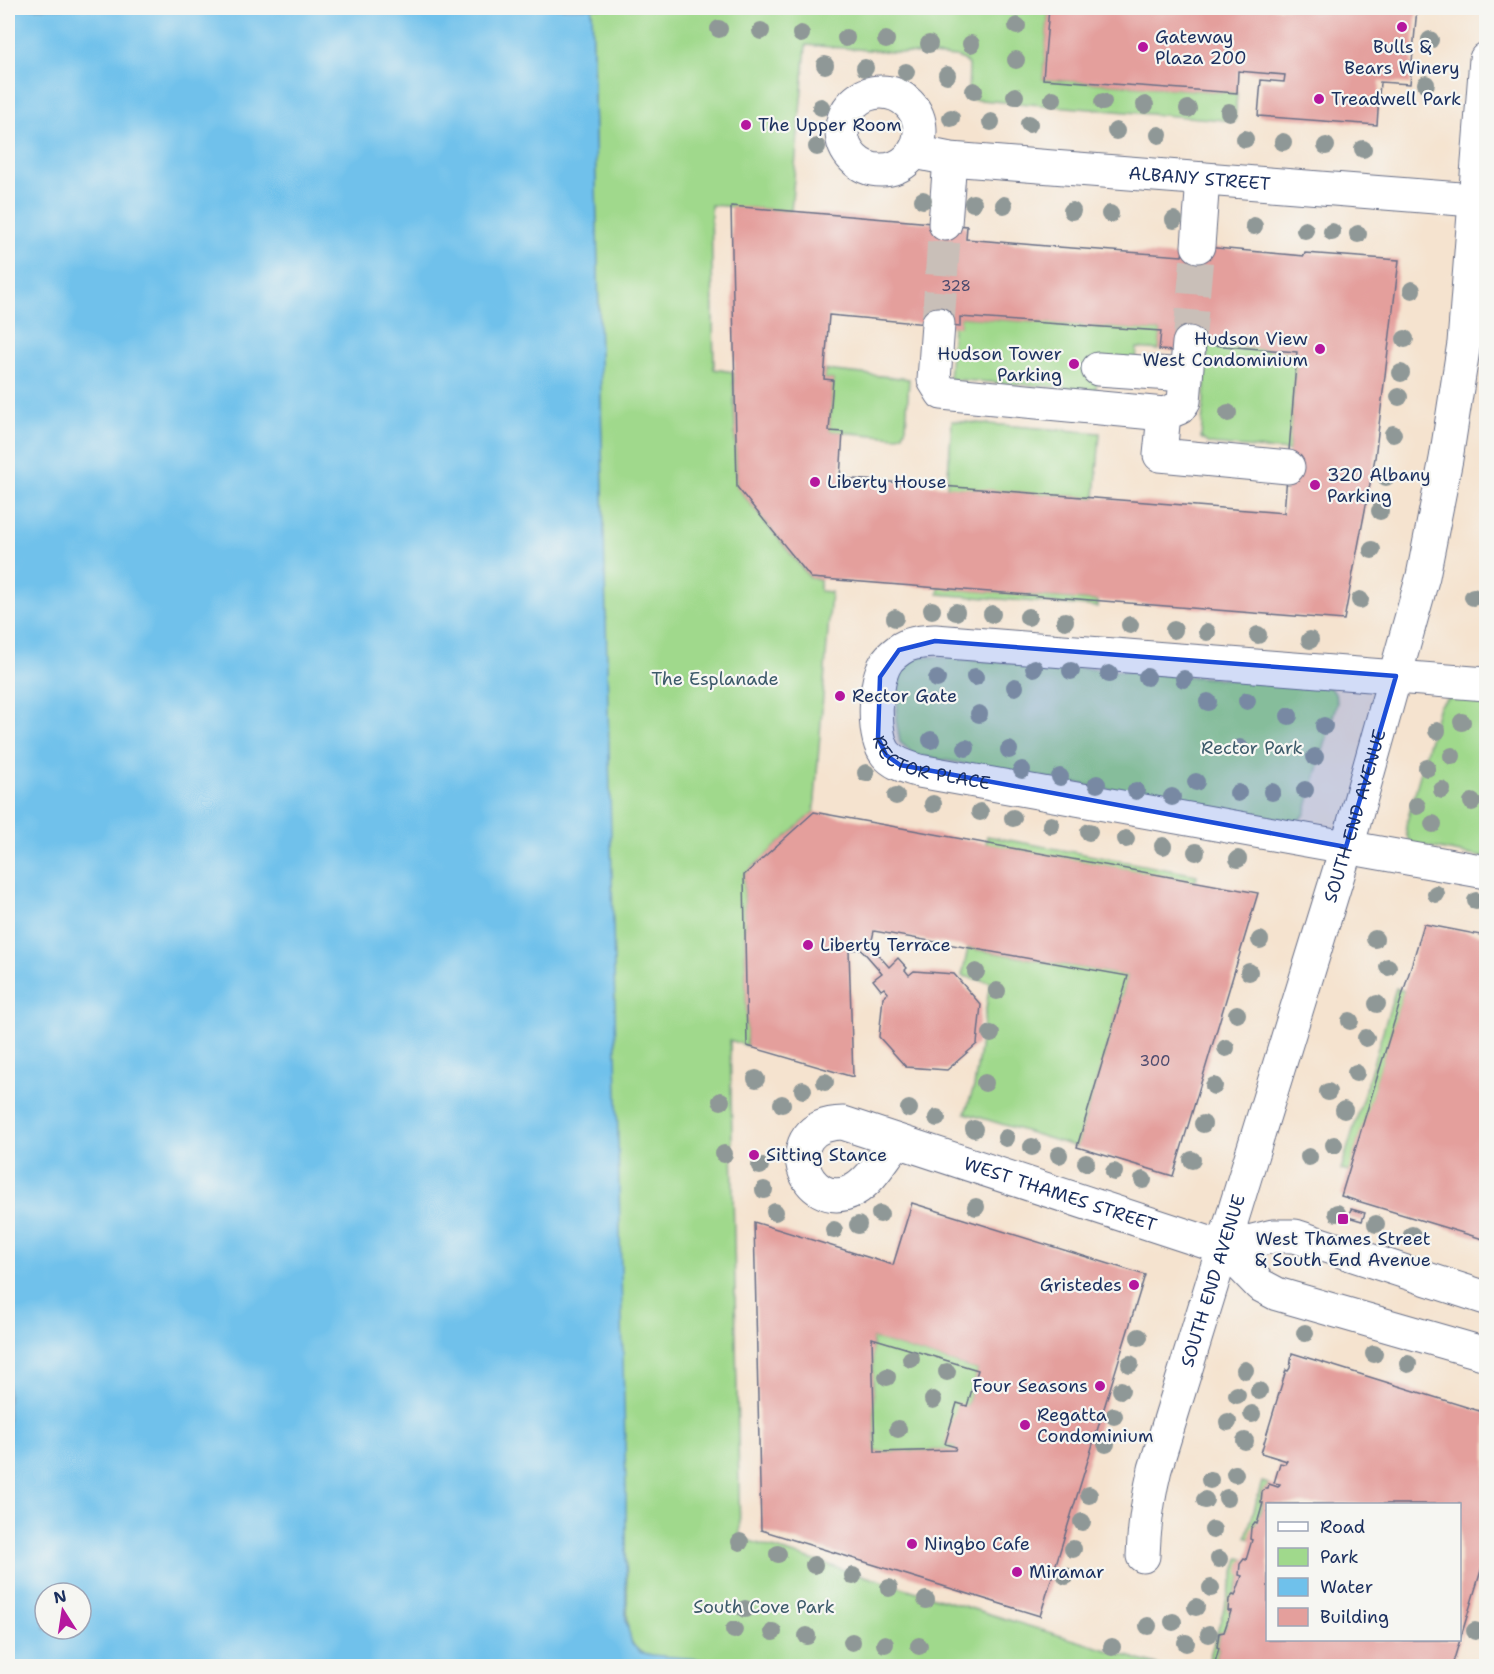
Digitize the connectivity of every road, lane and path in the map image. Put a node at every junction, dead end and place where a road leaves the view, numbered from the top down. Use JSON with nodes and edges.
{"nodes":[{"id":1,"x":1486,"y":59,"type":"edge"},
{"id":2,"x":915,"y":152,"type":"dead end"},
{"id":3,"x":950,"y":159,"type":"junction"},
{"id":4,"x":1203,"y":179,"type":"junction"},
{"id":5,"x":1481,"y":200,"type":"edge"},
{"id":6,"x":945,"y":224,"type":"tunnel mouth"},
{"id":7,"x":1198,"y":246,"type":"tunnel mouth"},
{"id":8,"x":938,"y":324,"type":"tunnel mouth"},
{"id":9,"x":1098,"y":369,"type":"dead end"},
{"id":10,"x":1164,"y":414,"type":"junction"},
{"id":11,"x":1288,"y":467,"type":"dead end"},
{"id":12,"x":1396,"y":676,"type":"junction"},
{"id":13,"x":1486,"y":684,"type":"edge"},
{"id":14,"x":1346,"y":847,"type":"junction"},
{"id":15,"x":1486,"y":872,"type":"edge"},
{"id":16,"x":897,"y":1141,"type":"dead end"},
{"id":17,"x":1224,"y":1248,"type":"junction"},
{"id":18,"x":1486,"y":1298,"type":"edge"},
{"id":19,"x":1486,"y":1354,"type":"edge"},
{"id":20,"x":1143,"y":1556,"type":"dead end"}],
"edges":[{"from":1,"to":5,"type":"street","name":"SOUTH END AVENUE"},
{"from":2,"to":3,"type":"street","name":"ALBANY STREET"},
{"from":3,"to":4,"type":"street","name":"ALBANY STREET"},
{"from":3,"to":6,"type":"street"},
{"from":4,"to":5,"type":"street","name":"ALBANY STREET"},
{"from":4,"to":7,"type":"street"},
{"from":5,"to":12,"type":"street","name":"SOUTH END AVENUE"},
{"from":8,"to":10,"type":"street"},
{"from":9,"to":10,"type":"street"},
{"from":10,"to":11,"type":"street"},
{"from":12,"to":13,"type":"street","name":"RECTOR PLACE"},
{"from":12,"to":14,"type":"street","name":"SOUTH END AVENUE"},
{"from":12,"to":14,"type":"street","name":"RECTOR PLACE"},
{"from":14,"to":15,"type":"street","name":"RECTOR PLACE"},
{"from":14,"to":17,"type":"street","name":"SOUTH END AVENUE"},
{"from":16,"to":17,"type":"street","name":"WEST THAMES STREET"},
{"from":17,"to":18,"type":"street"},
{"from":17,"to":19,"type":"street","name":"WEST THAMES STREET"},
{"from":17,"to":20,"type":"street","name":"SOUTH END AVENUE"}]}
